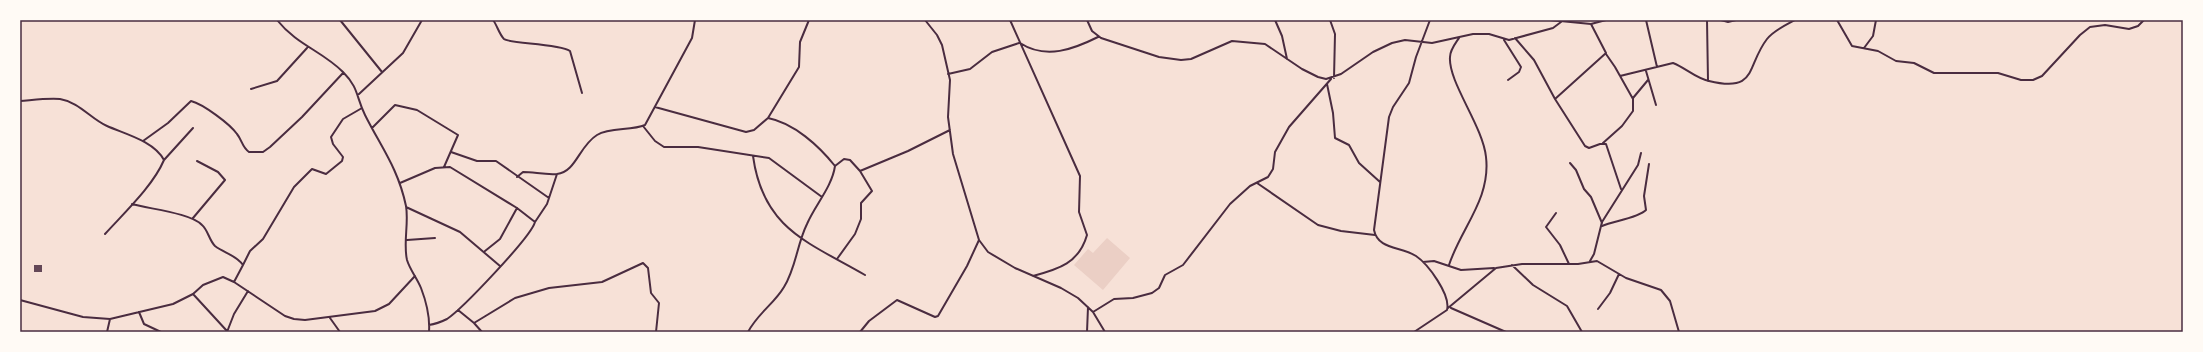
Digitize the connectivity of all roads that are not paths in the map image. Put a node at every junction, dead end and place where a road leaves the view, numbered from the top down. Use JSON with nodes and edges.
{"nodes":[{"id":1,"x":277,"y":20,"type":"edge"},
{"id":2,"x":340,"y":20,"type":"edge"},
{"id":3,"x":422,"y":20,"type":"edge"},
{"id":4,"x":493,"y":20,"type":"edge"},
{"id":5,"x":696,"y":20,"type":"edge"},
{"id":6,"x":809,"y":20,"type":"edge"},
{"id":7,"x":925,"y":20,"type":"edge"},
{"id":8,"x":1010,"y":20,"type":"edge"},
{"id":9,"x":1087,"y":20,"type":"edge"},
{"id":10,"x":1275,"y":20,"type":"edge"},
{"id":11,"x":1330,"y":20,"type":"edge"},
{"id":12,"x":1430,"y":20,"type":"edge"},
{"id":13,"x":1550,"y":20,"type":"edge"},
{"id":14,"x":1606,"y":20,"type":"edge"},
{"id":15,"x":1646,"y":20,"type":"edge"},
{"id":16,"x":1707,"y":20,"type":"edge"},
{"id":17,"x":1721,"y":20,"type":"edge"},
{"id":18,"x":1736,"y":20,"type":"edge"},
{"id":19,"x":1787,"y":20,"type":"edge"},
{"id":20,"x":1795,"y":20,"type":"edge"},
{"id":21,"x":1837,"y":20,"type":"edge"},
{"id":22,"x":1876,"y":20,"type":"edge"},
{"id":23,"x":2144,"y":20,"type":"edge"},
{"id":24,"x":1561,"y":22,"type":"junction"},
{"id":25,"x":1591,"y":24,"type":"junction"},
{"id":26,"x":1788,"y":24,"type":"junction"},
{"id":27,"x":1098,"y":37,"type":"junction"},
{"id":28,"x":1459,"y":37,"type":"junction"},
{"id":29,"x":1515,"y":38,"type":"junction"},
{"id":30,"x":1504,"y":40,"type":"junction"},
{"id":31,"x":1421,"y":41,"type":"junction"},
{"id":32,"x":1019,"y":42,"type":"junction"},
{"id":33,"x":307,"y":48,"type":"junction"},
{"id":34,"x":1864,"y":48,"type":"junction"},
{"id":35,"x":1606,"y":54,"type":"junction"},
{"id":36,"x":1287,"y":60,"type":"junction"},
{"id":37,"x":1657,"y":67,"type":"junction"},
{"id":38,"x":1646,"y":70,"type":"junction"},
{"id":39,"x":343,"y":72,"type":"junction"},
{"id":40,"x":382,"y":72,"type":"junction"},
{"id":41,"x":948,"y":74,"type":"junction"},
{"id":42,"x":1620,"y":76,"type":"junction"},
{"id":43,"x":1333,"y":78,"type":"junction"},
{"id":44,"x":1508,"y":80,"type":"dead end"},
{"id":45,"x":1648,"y":80,"type":"junction"},
{"id":46,"x":1708,"y":81,"type":"junction"},
{"id":47,"x":1326,"y":84,"type":"junction"},
{"id":48,"x":250,"y":89,"type":"dead end"},
{"id":49,"x":582,"y":93,"type":"dead end"},
{"id":50,"x":359,"y":94,"type":"junction"},
{"id":51,"x":1555,"y":99,"type":"junction"},
{"id":52,"x":1633,"y":100,"type":"junction"},
{"id":53,"x":20,"y":101,"type":"edge"},
{"id":54,"x":1656,"y":105,"type":"dead end"},
{"id":55,"x":655,"y":107,"type":"junction"},
{"id":56,"x":362,"y":108,"type":"junction"},
{"id":57,"x":768,"y":118,"type":"junction"},
{"id":58,"x":644,"y":126,"type":"junction"},
{"id":59,"x":193,"y":128,"type":"dead end"},
{"id":60,"x":372,"y":128,"type":"junction"},
{"id":61,"x":950,"y":130,"type":"junction"},
{"id":62,"x":143,"y":141,"type":"junction"},
{"id":63,"x":1603,"y":143,"type":"junction"},
{"id":64,"x":451,"y":152,"type":"junction"},
{"id":65,"x":1641,"y":153,"type":"dead end"},
{"id":66,"x":753,"y":156,"type":"junction"},
{"id":67,"x":164,"y":160,"type":"junction"},
{"id":68,"x":197,"y":161,"type":"dead end"},
{"id":69,"x":1570,"y":162,"type":"dead end"},
{"id":70,"x":1649,"y":164,"type":"dead end"},
{"id":71,"x":835,"y":166,"type":"junction"},
{"id":72,"x":444,"y":167,"type":"junction"},
{"id":73,"x":860,"y":171,"type":"junction"},
{"id":74,"x":557,"y":174,"type":"junction"},
{"id":75,"x":518,"y":177,"type":"junction"},
{"id":76,"x":1380,"y":182,"type":"junction"},
{"id":77,"x":400,"y":183,"type":"junction"},
{"id":78,"x":1257,"y":183,"type":"junction"},
{"id":79,"x":1621,"y":189,"type":"junction"},
{"id":80,"x":822,"y":197,"type":"junction"},
{"id":81,"x":549,"y":198,"type":"junction"},
{"id":82,"x":132,"y":204,"type":"junction"},
{"id":83,"x":406,"y":207,"type":"junction"},
{"id":84,"x":517,"y":208,"type":"junction"},
{"id":85,"x":1556,"y":213,"type":"dead end"},
{"id":86,"x":192,"y":218,"type":"junction"},
{"id":87,"x":535,"y":222,"type":"junction"},
{"id":88,"x":1602,"y":224,"type":"junction"},
{"id":89,"x":105,"y":234,"type":"dead end"},
{"id":90,"x":1375,"y":235,"type":"junction"},
{"id":91,"x":435,"y":238,"type":"dead end"},
{"id":92,"x":802,"y":239,"type":"junction"},
{"id":93,"x":407,"y":240,"type":"junction"},
{"id":94,"x":979,"y":240,"type":"junction"},
{"id":95,"x":485,"y":251,"type":"junction"},
{"id":96,"x":837,"y":259,"type":"junction"},
{"id":97,"x":1423,"y":262,"type":"junction"},
{"id":98,"x":1589,"y":262,"type":"junction"},
{"id":99,"x":1569,"y":264,"type":"junction"},
{"id":100,"x":243,"y":265,"type":"junction"},
{"id":101,"x":1449,"y":265,"type":"junction"},
{"id":102,"x":1512,"y":265,"type":"junction"},
{"id":103,"x":500,"y":266,"type":"junction"},
{"id":104,"x":1496,"y":268,"type":"junction"},
{"id":105,"x":1618,"y":274,"type":"junction"},
{"id":106,"x":415,"y":276,"type":"junction"},
{"id":107,"x":865,"y":276,"type":"dead end"},
{"id":108,"x":1032,"y":276,"type":"junction"},
{"id":109,"x":234,"y":282,"type":"junction"},
{"id":110,"x":248,"y":291,"type":"junction"},
{"id":111,"x":193,"y":294,"type":"junction"},
{"id":112,"x":20,"y":300,"type":"edge"},
{"id":113,"x":1088,"y":307,"type":"junction"},
{"id":114,"x":1449,"y":308,"type":"junction"},
{"id":115,"x":1598,"y":309,"type":"dead end"},
{"id":116,"x":458,"y":310,"type":"junction"},
{"id":117,"x":138,"y":312,"type":"junction"},
{"id":118,"x":1093,"y":312,"type":"junction"},
{"id":119,"x":330,"y":318,"type":"junction"},
{"id":120,"x":110,"y":319,"type":"junction"},
{"id":121,"x":474,"y":323,"type":"junction"},
{"id":122,"x":430,"y":325,"type":"junction"},
{"id":123,"x":227,"y":331,"type":"edge"},
{"id":124,"x":107,"y":332,"type":"edge"},
{"id":125,"x":161,"y":332,"type":"edge"},
{"id":126,"x":340,"y":332,"type":"edge"},
{"id":127,"x":429,"y":332,"type":"edge"},
{"id":128,"x":482,"y":332,"type":"edge"},
{"id":129,"x":656,"y":332,"type":"edge"},
{"id":130,"x":748,"y":332,"type":"edge"},
{"id":131,"x":860,"y":332,"type":"edge"},
{"id":132,"x":1087,"y":332,"type":"edge"},
{"id":133,"x":1105,"y":332,"type":"edge"},
{"id":134,"x":1414,"y":332,"type":"edge"},
{"id":135,"x":1506,"y":332,"type":"edge"},
{"id":136,"x":1582,"y":332,"type":"edge"},
{"id":137,"x":1679,"y":332,"type":"edge"}],
"edges":[{"from":1,"to":33,"type":"street"},
{"from":2,"to":40,"type":"street"},
{"from":3,"to":40,"type":"street"},
{"from":4,"to":49,"type":"street"},
{"from":5,"to":55,"type":"street"},
{"from":6,"to":57,"type":"street"},
{"from":7,"to":41,"type":"street"},
{"from":8,"to":32,"type":"street"},
{"from":9,"to":27,"type":"street"},
{"from":10,"to":36,"type":"street"},
{"from":11,"to":43,"type":"street"},
{"from":12,"to":31,"type":"street"},
{"from":13,"to":24,"type":"street"},
{"from":14,"to":25,"type":"street"},
{"from":15,"to":37,"type":"street"},
{"from":16,"to":46,"type":"street"},
{"from":17,"to":18,"type":"street"},
{"from":19,"to":26,"type":"street"},
{"from":20,"to":26,"type":"street"},
{"from":21,"to":34,"type":"street"},
{"from":22,"to":34,"type":"street"},
{"from":23,"to":34,"type":"street"},
{"from":24,"to":25,"type":"street"},
{"from":24,"to":29,"type":"street"},
{"from":25,"to":35,"type":"street"},
{"from":26,"to":46,"type":"street"},
{"from":27,"to":32,"type":"street"},
{"from":27,"to":36,"type":"street"},
{"from":28,"to":30,"type":"street"},
{"from":28,"to":31,"type":"street"},
{"from":28,"to":101,"type":"street"},
{"from":29,"to":30,"type":"street"},
{"from":29,"to":51,"type":"street"},
{"from":30,"to":44,"type":"street"},
{"from":31,"to":43,"type":"street"},
{"from":31,"to":76,"type":"street"},
{"from":32,"to":41,"type":"street"},
{"from":32,"to":108,"type":"street"},
{"from":33,"to":39,"type":"street"},
{"from":33,"to":48,"type":"street"},
{"from":35,"to":42,"type":"street"},
{"from":35,"to":51,"type":"street"},
{"from":36,"to":43,"type":"street"},
{"from":37,"to":38,"type":"street"},
{"from":37,"to":46,"type":"street"},
{"from":38,"to":42,"type":"street"},
{"from":38,"to":45,"type":"street"},
{"from":39,"to":50,"type":"street"},
{"from":39,"to":62,"type":"street"},
{"from":40,"to":50,"type":"street"},
{"from":41,"to":61,"type":"street"},
{"from":42,"to":52,"type":"street"},
{"from":43,"to":47,"type":"street"},
{"from":45,"to":52,"type":"street"},
{"from":45,"to":54,"type":"street"},
{"from":47,"to":76,"type":"street"},
{"from":47,"to":78,"type":"street"},
{"from":50,"to":56,"type":"street"},
{"from":51,"to":63,"type":"street"},
{"from":52,"to":63,"type":"street"},
{"from":53,"to":62,"type":"street"},
{"from":55,"to":57,"type":"street"},
{"from":55,"to":58,"type":"street"},
{"from":56,"to":60,"type":"street"},
{"from":56,"to":100,"type":"street"},
{"from":57,"to":71,"type":"street"},
{"from":58,"to":66,"type":"street"},
{"from":58,"to":74,"type":"street"},
{"from":59,"to":67,"type":"street"},
{"from":60,"to":64,"type":"street"},
{"from":60,"to":77,"type":"street"},
{"from":61,"to":73,"type":"street"},
{"from":61,"to":94,"type":"street"},
{"from":62,"to":67,"type":"street"},
{"from":63,"to":79,"type":"street"},
{"from":64,"to":72,"type":"street"},
{"from":64,"to":75,"type":"street"},
{"from":65,"to":79,"type":"street"},
{"from":66,"to":80,"type":"street"},
{"from":66,"to":92,"type":"street"},
{"from":67,"to":82,"type":"street"},
{"from":68,"to":86,"type":"street"},
{"from":69,"to":88,"type":"street"},
{"from":70,"to":88,"type":"street"},
{"from":71,"to":73,"type":"street"},
{"from":71,"to":80,"type":"street"},
{"from":72,"to":77,"type":"street"},
{"from":72,"to":84,"type":"street"},
{"from":73,"to":96,"type":"street"},
{"from":74,"to":75,"type":"street"},
{"from":74,"to":81,"type":"street"},
{"from":75,"to":81,"type":"street"},
{"from":76,"to":90,"type":"street"},
{"from":77,"to":83,"type":"street"},
{"from":78,"to":90,"type":"street"},
{"from":78,"to":118,"type":"street"},
{"from":79,"to":88,"type":"street"},
{"from":80,"to":92,"type":"street"},
{"from":81,"to":87,"type":"street"},
{"from":82,"to":86,"type":"street"},
{"from":82,"to":89,"type":"street"},
{"from":83,"to":93,"type":"street"},
{"from":83,"to":95,"type":"street"},
{"from":84,"to":87,"type":"street"},
{"from":84,"to":95,"type":"street"},
{"from":85,"to":99,"type":"street"},
{"from":86,"to":100,"type":"street"},
{"from":87,"to":103,"type":"street"},
{"from":88,"to":98,"type":"street"},
{"from":90,"to":97,"type":"street"},
{"from":91,"to":93,"type":"street"},
{"from":92,"to":96,"type":"street"},
{"from":92,"to":130,"type":"street"},
{"from":93,"to":106,"type":"street"},
{"from":94,"to":108,"type":"street"},
{"from":94,"to":131,"type":"street"},
{"from":95,"to":103,"type":"street"},
{"from":96,"to":107,"type":"street"},
{"from":97,"to":101,"type":"street"},
{"from":97,"to":114,"type":"street"},
{"from":98,"to":99,"type":"street"},
{"from":98,"to":105,"type":"street"},
{"from":99,"to":102,"type":"street"},
{"from":100,"to":109,"type":"street"},
{"from":101,"to":104,"type":"street"},
{"from":102,"to":104,"type":"street"},
{"from":102,"to":136,"type":"street"},
{"from":103,"to":116,"type":"street"},
{"from":104,"to":114,"type":"street"},
{"from":105,"to":115,"type":"street"},
{"from":105,"to":137,"type":"street"},
{"from":106,"to":119,"type":"street"},
{"from":106,"to":122,"type":"street"},
{"from":108,"to":113,"type":"street"},
{"from":109,"to":110,"type":"street"},
{"from":109,"to":111,"type":"street"},
{"from":110,"to":119,"type":"street"},
{"from":110,"to":123,"type":"street"},
{"from":111,"to":117,"type":"street"},
{"from":111,"to":123,"type":"street"},
{"from":112,"to":120,"type":"street"},
{"from":113,"to":118,"type":"street"},
{"from":113,"to":132,"type":"street"},
{"from":114,"to":134,"type":"street"},
{"from":114,"to":135,"type":"street"},
{"from":116,"to":121,"type":"street"},
{"from":116,"to":122,"type":"street"},
{"from":117,"to":120,"type":"street"},
{"from":117,"to":125,"type":"street"},
{"from":118,"to":133,"type":"street"},
{"from":119,"to":126,"type":"street"},
{"from":120,"to":124,"type":"street"},
{"from":121,"to":128,"type":"street"},
{"from":121,"to":129,"type":"street"},
{"from":122,"to":127,"type":"street"}]}
